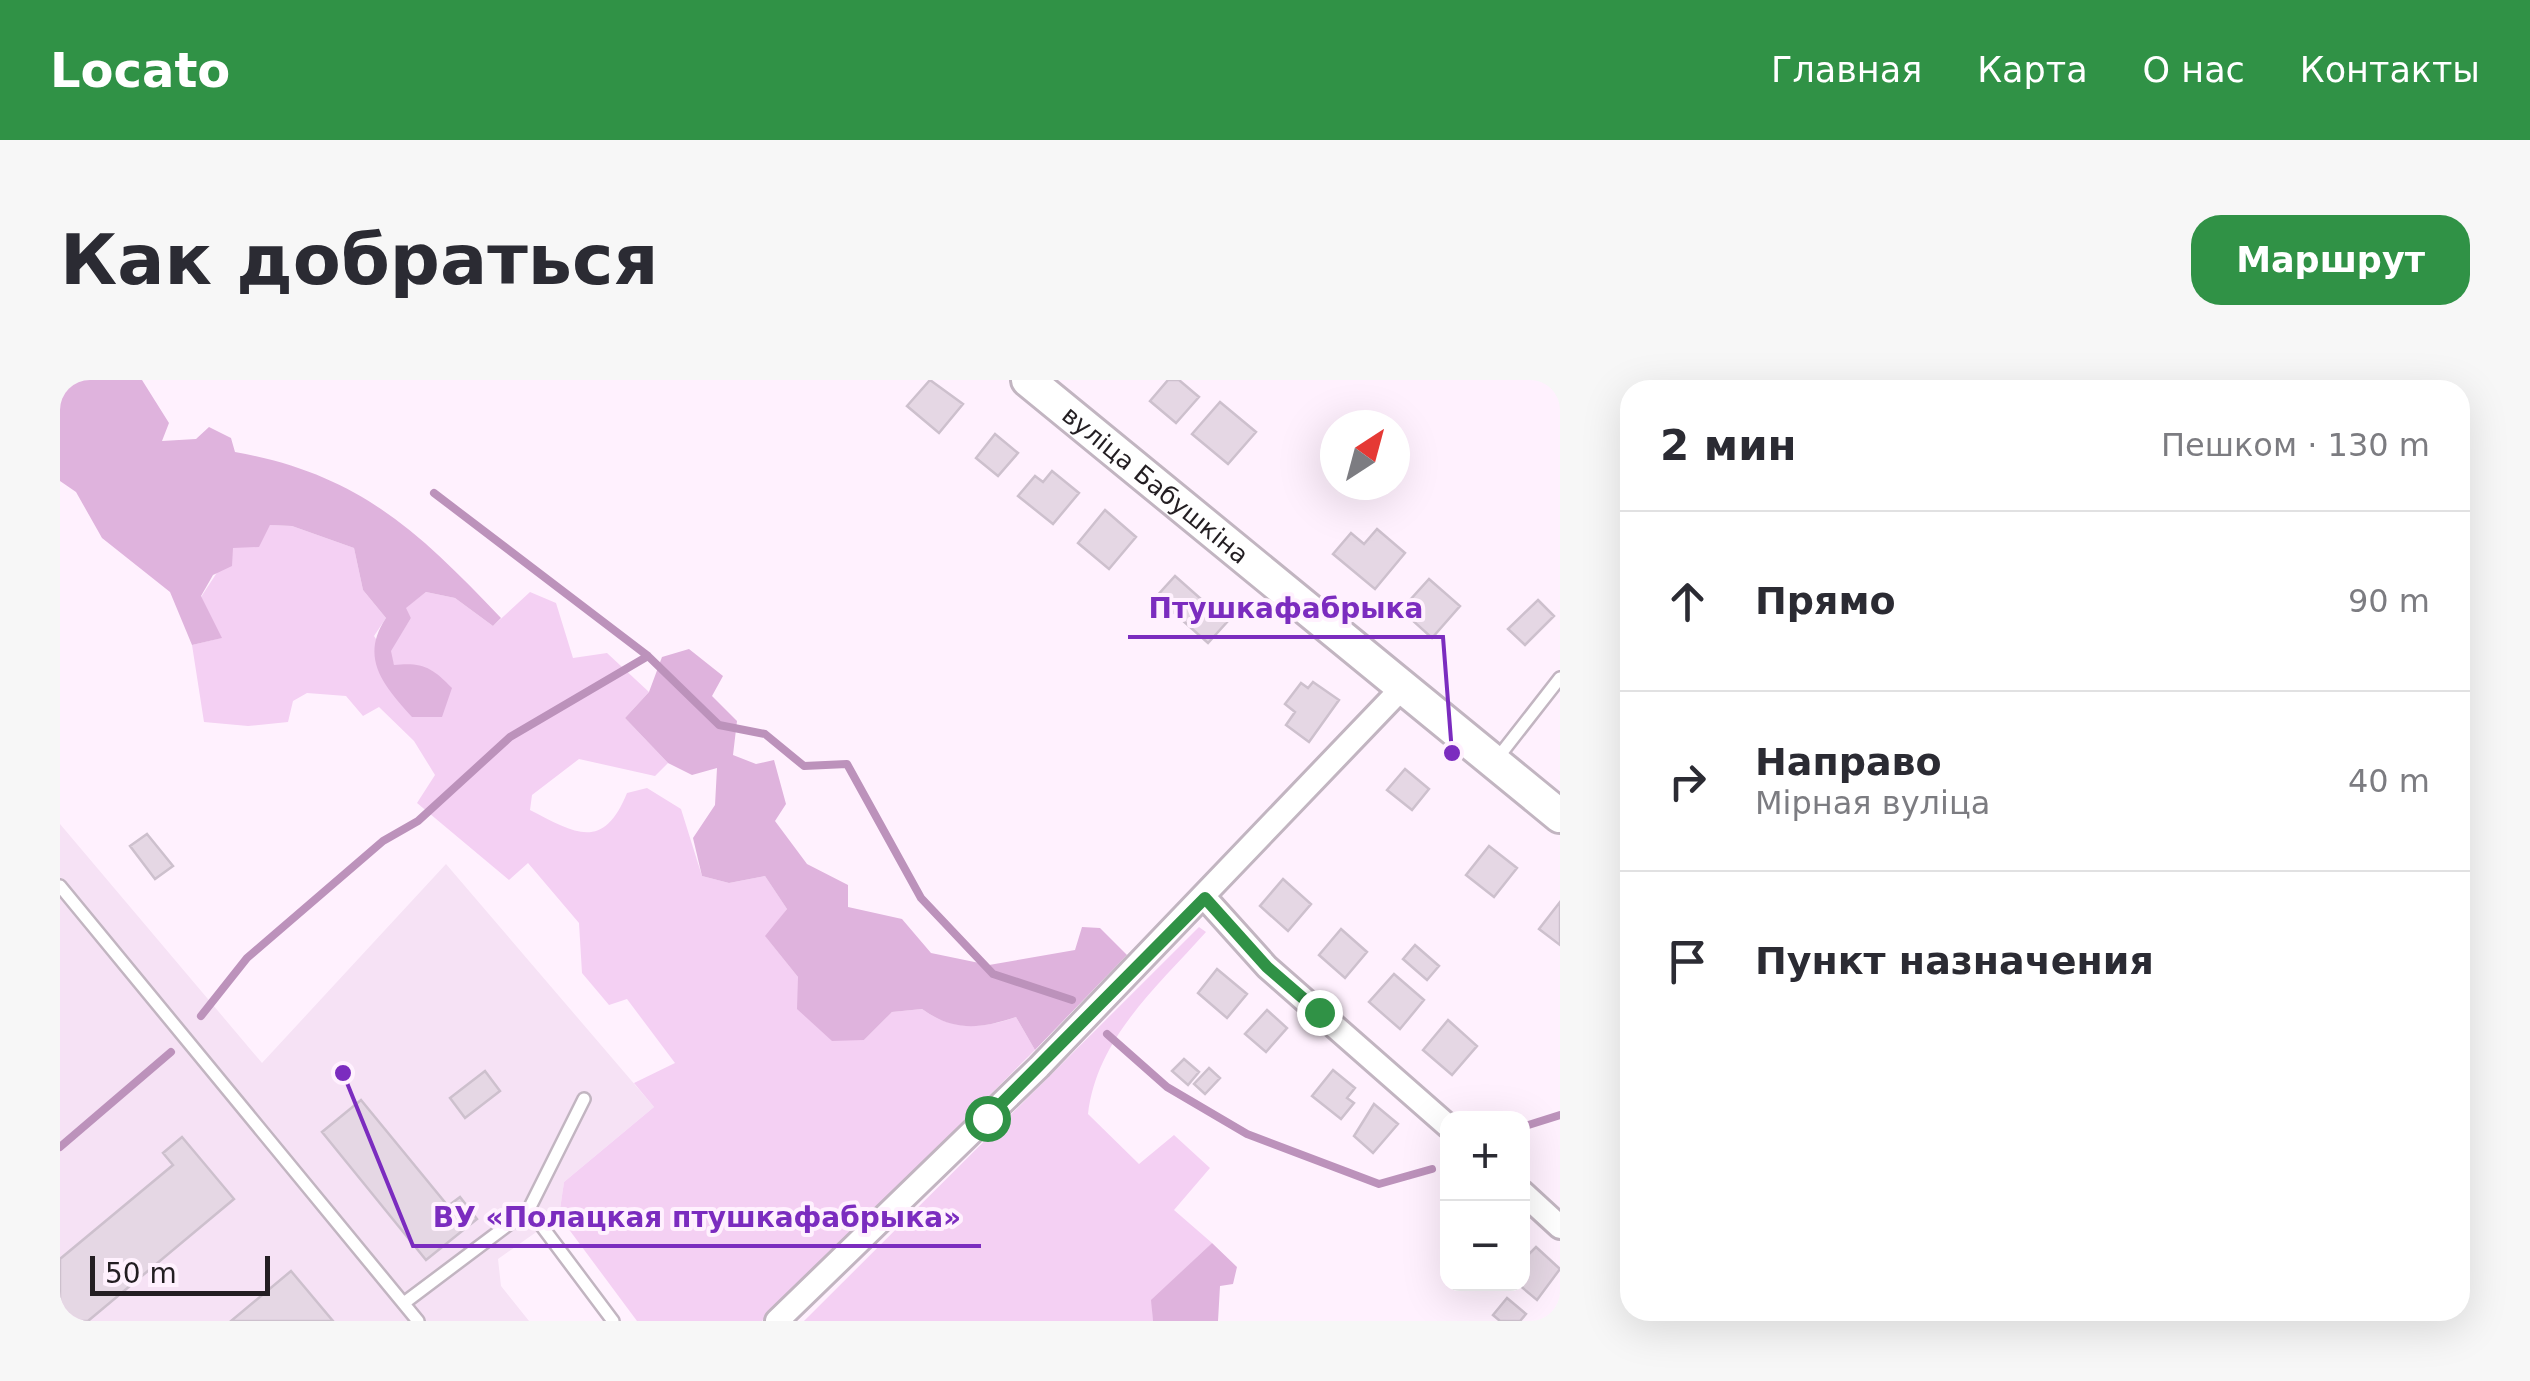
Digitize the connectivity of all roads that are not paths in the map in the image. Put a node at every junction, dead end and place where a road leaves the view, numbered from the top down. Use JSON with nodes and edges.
{"nodes":[{"id":1,"x":1028,"y":380,"type":"edge"},
{"id":2,"x":1560,"y":678,"type":"edge"},
{"id":3,"x":1403,"y":687,"type":"junction"},
{"id":4,"x":1494,"y":763,"type":"junction"},
{"id":5,"x":1560,"y":816,"type":"edge"},
{"id":6,"x":60,"y":886,"type":"edge"},
{"id":7,"x":1205,"y":898,"type":"junction"},
{"id":8,"x":584,"y":1100,"type":"dead end"},
{"id":9,"x":1440,"y":1119,"type":"edge"},
{"id":10,"x":1530,"y":1199,"type":"edge"},
{"id":11,"x":529,"y":1209,"type":"junction"},
{"id":12,"x":1560,"y":1226,"type":"edge"},
{"id":13,"x":404,"y":1303,"type":"junction"},
{"id":14,"x":418,"y":1321,"type":"edge"},
{"id":15,"x":613,"y":1321,"type":"edge"},
{"id":16,"x":777,"y":1321,"type":"edge"}],
"edges":[{"from":1,"to":3,"type":"street","name":"вуліца Бабушкіна"},
{"from":2,"to":4,"type":"lane"},
{"from":3,"to":4,"type":"street","name":"вуліца Бабушкіна"},
{"from":3,"to":7,"type":"street"},
{"from":4,"to":5,"type":"street","name":"вуліца Бабушкіна"},
{"from":6,"to":13,"type":"lane"},
{"from":7,"to":9,"type":"street"},
{"from":7,"to":16,"type":"street"},
{"from":8,"to":11,"type":"lane"},
{"from":10,"to":12,"type":"street"},
{"from":11,"to":13,"type":"lane"},
{"from":11,"to":15,"type":"lane"},
{"from":13,"to":14,"type":"lane"}]}
